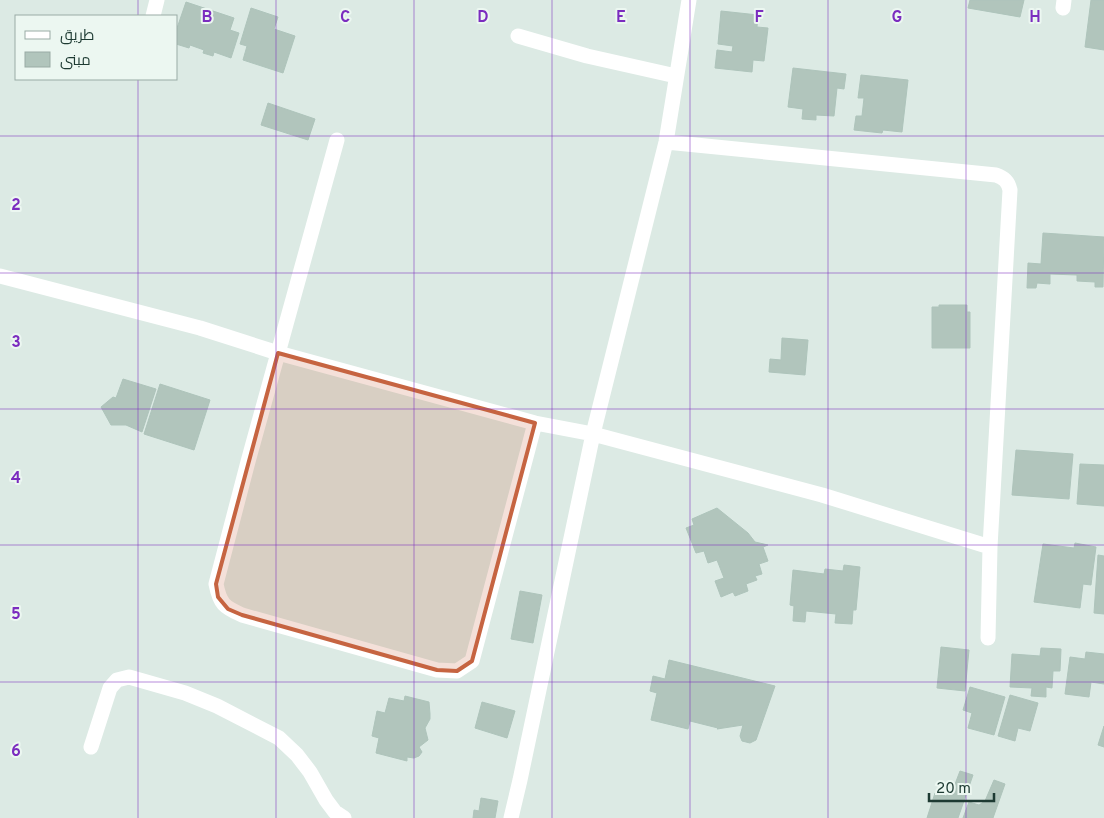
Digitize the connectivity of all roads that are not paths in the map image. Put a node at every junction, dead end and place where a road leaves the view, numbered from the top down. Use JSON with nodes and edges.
{"nodes":[{"id":1,"x":157,"y":0,"type":"edge"},
{"id":2,"x":689,"y":0,"type":"edge"},
{"id":3,"x":153,"y":15,"type":"edge"},
{"id":4,"x":518,"y":36,"type":"dead end"},
{"id":5,"x":676,"y":76,"type":"junction"},
{"id":6,"x":337,"y":140,"type":"dead end"},
{"id":7,"x":666,"y":142,"type":"junction"},
{"id":8,"x":0,"y":276,"type":"edge"},
{"id":9,"x":278,"y":353,"type":"junction"},
{"id":10,"x":535,"y":423,"type":"junction"},
{"id":11,"x":593,"y":434,"type":"junction"},
{"id":12,"x":990,"y":547,"type":"junction"},
{"id":13,"x":988,"y":638,"type":"dead end"},
{"id":14,"x":91,"y":747,"type":"dead end"},
{"id":15,"x":344,"y":818,"type":"edge"},
{"id":16,"x":511,"y":818,"type":"edge"}],
"edges":[{"from":1,"to":3,"type":"street"},
{"from":2,"to":5,"type":"street"},
{"from":4,"to":5,"type":"street"},
{"from":5,"to":7,"type":"street"},
{"from":6,"to":9,"type":"street"},
{"from":7,"to":11,"type":"street"},
{"from":7,"to":12,"type":"street"},
{"from":8,"to":9,"type":"street"},
{"from":9,"to":10,"type":"street"},
{"from":9,"to":10,"type":"street"},
{"from":10,"to":11,"type":"street"},
{"from":11,"to":12,"type":"street"},
{"from":11,"to":16,"type":"street"},
{"from":12,"to":13,"type":"street"},
{"from":14,"to":15,"type":"street"}]}
